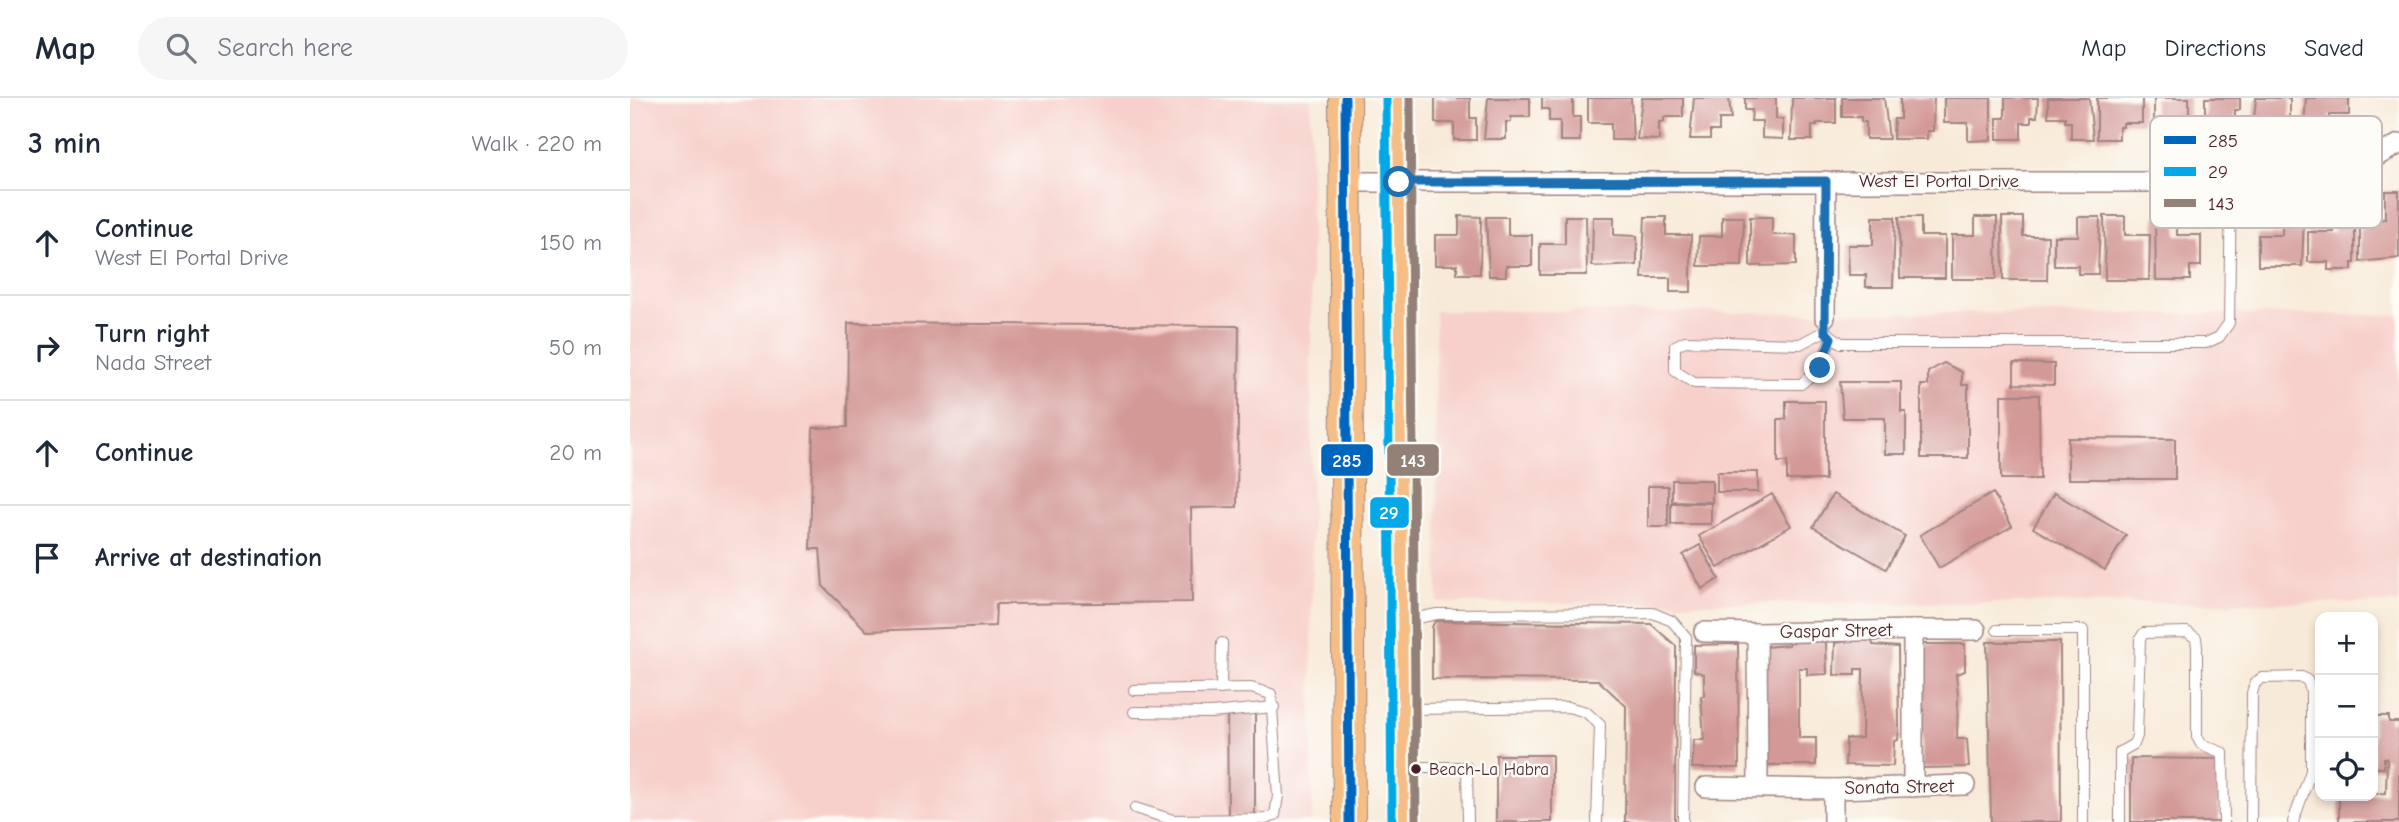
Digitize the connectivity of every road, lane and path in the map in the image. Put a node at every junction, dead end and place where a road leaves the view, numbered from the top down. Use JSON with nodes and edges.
{"nodes":[{"id":1,"x":1345,"y":98,"type":"edge"},
{"id":2,"x":1398,"y":98,"type":"edge"},
{"id":3,"x":2399,"y":144,"type":"edge"},
{"id":4,"x":2382,"y":153,"type":"edge"},
{"id":5,"x":1826,"y":181,"type":"junction"},
{"id":6,"x":1345,"y":182,"type":"junction"},
{"id":7,"x":1399,"y":182,"type":"junction"},
{"id":8,"x":2150,"y":183,"type":"edge"},
{"id":9,"x":2230,"y":228,"type":"edge"},
{"id":10,"x":1827,"y":329,"type":"junction"},
{"id":11,"x":1403,"y":620,"type":"junction"},
{"id":12,"x":1913,"y":630,"type":"junction"},
{"id":13,"x":1976,"y":630,"type":"dead end"},
{"id":14,"x":1997,"y":630,"type":"dead end"},
{"id":15,"x":1704,"y":632,"type":"dead end"},
{"id":16,"x":1757,"y":633,"type":"junction"},
{"id":17,"x":1222,"y":643,"type":"dead end"},
{"id":18,"x":1221,"y":689,"type":"junction"},
{"id":19,"x":1134,"y":690,"type":"dead end"},
{"id":20,"x":1274,"y":707,"type":"junction"},
{"id":21,"x":1404,"y":709,"type":"junction"},
{"id":22,"x":1134,"y":712,"type":"dead end"},
{"id":23,"x":1404,"y":767,"type":"junction"},
{"id":24,"x":1965,"y":785,"type":"dead end"},
{"id":25,"x":1758,"y":786,"type":"junction"},
{"id":26,"x":1913,"y":787,"type":"junction"},
{"id":27,"x":1706,"y":788,"type":"dead end"},
{"id":28,"x":1833,"y":789,"type":"junction"},
{"id":29,"x":1135,"y":808,"type":"dead end"},
{"id":30,"x":1349,"y":822,"type":"edge"},
{"id":31,"x":1404,"y":822,"type":"edge"},
{"id":32,"x":1468,"y":822,"type":"edge"},
{"id":33,"x":1597,"y":822,"type":"edge"},
{"id":34,"x":1683,"y":822,"type":"edge"},
{"id":35,"x":1833,"y":822,"type":"edge"},
{"id":36,"x":2083,"y":822,"type":"edge"},
{"id":37,"x":2120,"y":822,"type":"edge"},
{"id":38,"x":2224,"y":822,"type":"edge"},
{"id":39,"x":2251,"y":822,"type":"edge"},
{"id":40,"x":2293,"y":822,"type":"edge"}],
"edges":[{"from":1,"to":6,"type":"main road"},
{"from":2,"to":7,"type":"main road"},
{"from":3,"to":4,"type":"street","name":"West El Portal Drive"},
{"from":5,"to":7,"type":"street","name":"West El Portal Drive"},
{"from":5,"to":8,"type":"street","name":"West El Portal Drive"},
{"from":5,"to":10,"type":"street"},
{"from":6,"to":7,"type":"street","name":"West El Portal Drive"},
{"from":6,"to":30,"type":"main road"},
{"from":7,"to":11,"type":"main road"},
{"from":9,"to":10,"type":"lane"},
{"from":10,"to":10,"type":"lane"},
{"from":11,"to":21,"type":"main road"},
{"from":11,"to":34,"type":"lane"},
{"from":12,"to":13,"type":"street"},
{"from":12,"to":16,"type":"street","name":"Gaspar Street"},
{"from":12,"to":26,"type":"street","name":"Gaspar Street"},
{"from":14,"to":36,"type":"lane"},
{"from":15,"to":16,"type":"street"},
{"from":16,"to":25,"type":"street","name":"Gaspar Street"},
{"from":17,"to":18,"type":"lane"},
{"from":18,"to":19,"type":"lane"},
{"from":18,"to":20,"type":"lane"},
{"from":20,"to":22,"type":"lane"},
{"from":20,"to":29,"type":"lane"},
{"from":21,"to":23,"type":"main road"},
{"from":21,"to":33,"type":"lane"},
{"from":23,"to":31,"type":"main road"},
{"from":23,"to":32,"type":"lane"},
{"from":24,"to":26,"type":"street","name":"Sonata Street"},
{"from":25,"to":27,"type":"street","name":"Sonata Street"},
{"from":25,"to":28,"type":"street","name":"Sonata Street"},
{"from":26,"to":28,"type":"street","name":"Sonata Street"},
{"from":28,"to":35,"type":"street","name":"Sonata Street"},
{"from":37,"to":38,"type":"lane"},
{"from":39,"to":40,"type":"lane"}]}
